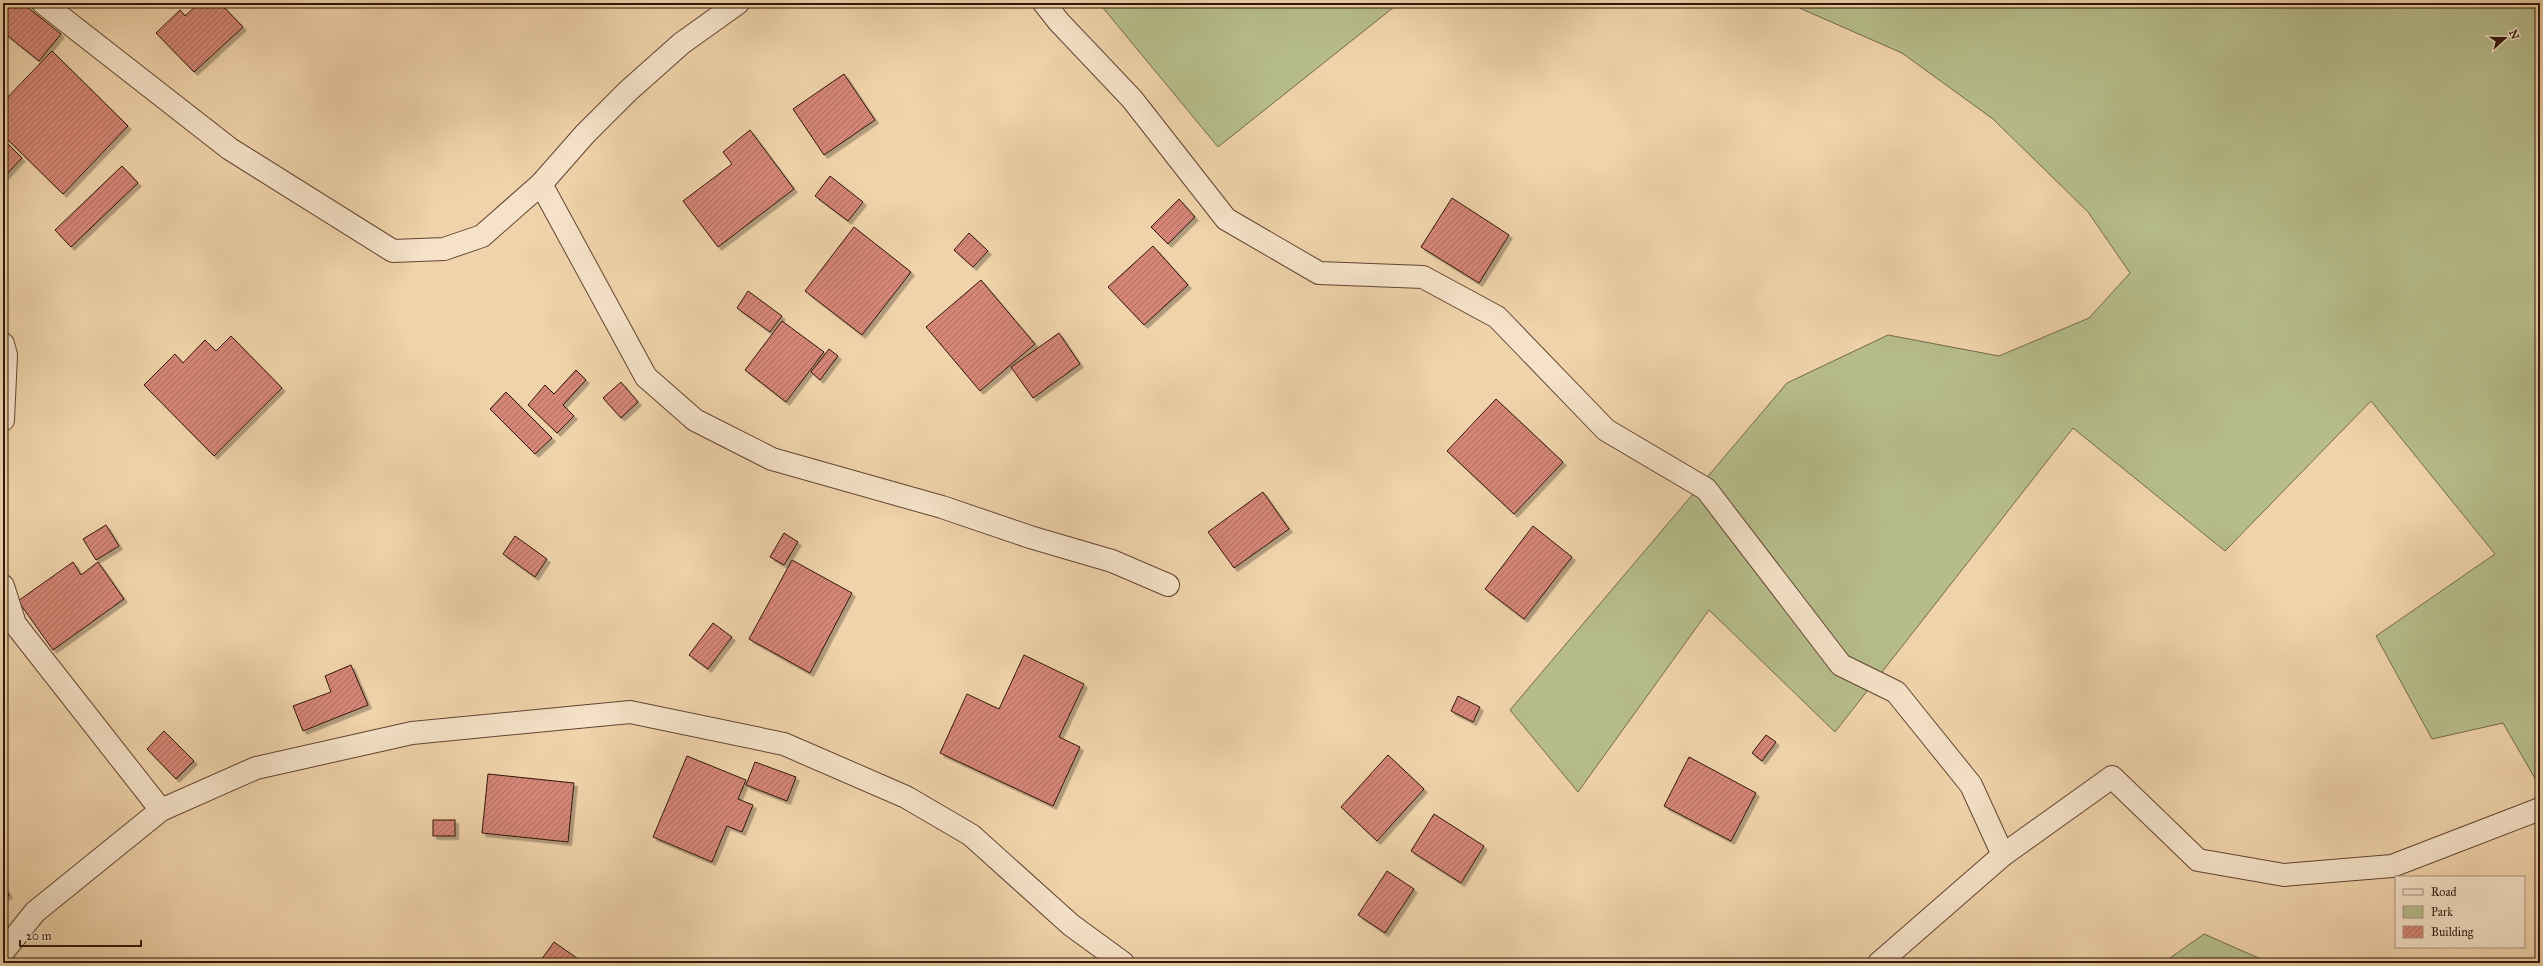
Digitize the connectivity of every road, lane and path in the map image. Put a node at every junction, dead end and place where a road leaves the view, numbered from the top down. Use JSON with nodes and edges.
{"nodes":[{"id":1,"x":43,"y":3,"type":"edge"},
{"id":2,"x":738,"y":3,"type":"edge"},
{"id":3,"x":1044,"y":3,"type":"edge"},
{"id":4,"x":541,"y":184,"type":"junction"},
{"id":5,"x":3,"y":344,"type":"edge"},
{"id":6,"x":3,"y":420,"type":"edge"},
{"id":7,"x":1168,"y":585,"type":"dead end"},
{"id":8,"x":3,"y":586,"type":"edge"},
{"id":9,"x":2540,"y":809,"type":"edge"},
{"id":10,"x":162,"y":810,"type":"junction"},
{"id":11,"x":2003,"y":855,"type":"junction"},
{"id":12,"x":3,"y":952,"type":"edge"},
{"id":13,"x":1123,"y":963,"type":"edge"},
{"id":14,"x":1879,"y":963,"type":"edge"}],
"edges":[{"from":1,"to":4,"type":"street"},
{"from":2,"to":4,"type":"street"},
{"from":3,"to":11,"type":"street"},
{"from":4,"to":7,"type":"street"},
{"from":5,"to":6,"type":"street"},
{"from":8,"to":10,"type":"street"},
{"from":9,"to":11,"type":"street"},
{"from":10,"to":12,"type":"street"},
{"from":10,"to":13,"type":"street"},
{"from":11,"to":14,"type":"street"}]}
